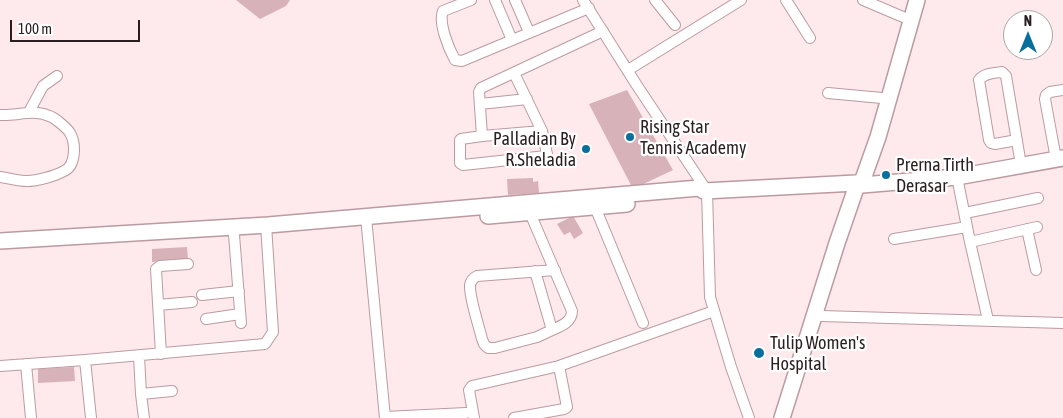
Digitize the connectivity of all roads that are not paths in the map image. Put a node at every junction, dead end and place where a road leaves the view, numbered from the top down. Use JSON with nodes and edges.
{"nodes":[{"id":1,"x":471,"y":0,"type":"edge"},
{"id":2,"x":495,"y":0,"type":"edge"},
{"id":3,"x":515,"y":0,"type":"edge"},
{"id":4,"x":655,"y":0,"type":"edge"},
{"id":5,"x":741,"y":0,"type":"edge"},
{"id":6,"x":786,"y":0,"type":"edge"},
{"id":7,"x":863,"y":0,"type":"edge"},
{"id":8,"x":908,"y":0,"type":"edge"},
{"id":9,"x":916,"y":0,"type":"edge"},
{"id":10,"x":586,"y":4,"type":"edge"},
{"id":11,"x":903,"y":17,"type":"junction"},
{"id":12,"x":675,"y":25,"type":"dead end"},
{"id":13,"x":603,"y":31,"type":"junction"},
{"id":14,"x":529,"y":32,"type":"junction"},
{"id":15,"x":810,"y":38,"type":"dead end"},
{"id":16,"x":512,"y":40,"type":"junction"},
{"id":17,"x":628,"y":70,"type":"junction"},
{"id":18,"x":514,"y":73,"type":"junction"},
{"id":19,"x":57,"y":76,"type":"dead end"},
{"id":20,"x":1063,"y":90,"type":"edge"},
{"id":21,"x":828,"y":93,"type":"dead end"},
{"id":22,"x":882,"y":98,"type":"junction"},
{"id":23,"x":527,"y":99,"type":"junction"},
{"id":24,"x":480,"y":104,"type":"junction"},
{"id":25,"x":28,"y":112,"type":"junction"},
{"id":26,"x":0,"y":115,"type":"edge"},
{"id":27,"x":542,"y":131,"type":"junction"},
{"id":28,"x":482,"y":136,"type":"junction"},
{"id":29,"x":1017,"y":140,"type":"junction"},
{"id":30,"x":1059,"y":158,"type":"edge"},
{"id":31,"x":1021,"y":165,"type":"junction"},
{"id":32,"x":0,"y":177,"type":"edge"},
{"id":33,"x":957,"y":177,"type":"junction"},
{"id":34,"x":860,"y":184,"type":"junction"},
{"id":35,"x":705,"y":191,"type":"junction"},
{"id":36,"x":1038,"y":198,"type":"dead end"},
{"id":37,"x":595,"y":208,"type":"junction"},
{"id":38,"x":530,"y":213,"type":"junction"},
{"id":39,"x":965,"y":213,"type":"junction"},
{"id":40,"x":366,"y":221,"type":"junction"},
{"id":41,"x":967,"y":227,"type":"junction"},
{"id":42,"x":266,"y":229,"type":"junction"},
{"id":43,"x":234,"y":235,"type":"junction"},
{"id":44,"x":894,"y":239,"type":"dead end"},
{"id":45,"x":0,"y":242,"type":"edge"},
{"id":46,"x":970,"y":242,"type":"junction"},
{"id":47,"x":0,"y":250,"type":"edge"},
{"id":48,"x":188,"y":264,"type":"dead end"},
{"id":49,"x":555,"y":270,"type":"junction"},
{"id":50,"x":1036,"y":270,"type":"dead end"},
{"id":51,"x":535,"y":271,"type":"junction"},
{"id":52,"x":238,"y":291,"type":"junction"},
{"id":53,"x":202,"y":295,"type":"dead end"},
{"id":54,"x":192,"y":302,"type":"dead end"},
{"id":55,"x":158,"y":305,"type":"junction"},
{"id":56,"x":714,"y":311,"type":"junction"},
{"id":57,"x":821,"y":316,"type":"junction"},
{"id":58,"x":206,"y":319,"type":"dead end"},
{"id":59,"x":988,"y":320,"type":"junction"},
{"id":60,"x":643,"y":323,"type":"dead end"},
{"id":61,"x":1063,"y":323,"type":"edge"},
{"id":62,"x":552,"y":330,"type":"junction"},
{"id":63,"x":161,"y":354,"type":"junction"},
{"id":64,"x":139,"y":356,"type":"junction"},
{"id":65,"x":85,"y":360,"type":"junction"},
{"id":66,"x":26,"y":364,"type":"junction"},
{"id":67,"x":0,"y":366,"type":"edge"},
{"id":68,"x":559,"y":366,"type":"junction"},
{"id":69,"x":172,"y":391,"type":"dead end"},
{"id":70,"x":141,"y":394,"type":"junction"},
{"id":71,"x":470,"y":415,"type":"edge"},
{"id":72,"x":437,"y":416,"type":"edge"},
{"id":73,"x":385,"y":417,"type":"edge"},
{"id":74,"x":31,"y":418,"type":"edge"},
{"id":75,"x":91,"y":418,"type":"edge"},
{"id":76,"x":144,"y":418,"type":"edge"},
{"id":77,"x":514,"y":418,"type":"edge"},
{"id":78,"x":749,"y":418,"type":"edge"},
{"id":79,"x":782,"y":418,"type":"edge"},
{"id":80,"x":790,"y":418,"type":"edge"}],
"edges":[{"from":1,"to":16,"type":"street"},
{"from":2,"to":16,"type":"street"},
{"from":3,"to":14,"type":"street"},
{"from":4,"to":12,"type":"street"},
{"from":5,"to":17,"type":"street"},
{"from":6,"to":15,"type":"street"},
{"from":7,"to":11,"type":"street"},
{"from":8,"to":11,"type":"street"},
{"from":9,"to":34,"type":"street"},
{"from":10,"to":13,"type":"street"},
{"from":10,"to":14,"type":"street"},
{"from":11,"to":22,"type":"street"},
{"from":13,"to":17,"type":"street"},
{"from":13,"to":18,"type":"street"},
{"from":14,"to":16,"type":"street"},
{"from":17,"to":35,"type":"street"},
{"from":18,"to":23,"type":"street"},
{"from":18,"to":24,"type":"street"},
{"from":19,"to":25,"type":"street"},
{"from":20,"to":30,"type":"street"},
{"from":21,"to":22,"type":"street"},
{"from":22,"to":34,"type":"street"},
{"from":23,"to":24,"type":"street"},
{"from":23,"to":27,"type":"street"},
{"from":24,"to":28,"type":"street"},
{"from":25,"to":26,"type":"street"},
{"from":25,"to":32,"type":"street"},
{"from":27,"to":28,"type":"street"},
{"from":27,"to":28,"type":"street"},
{"from":29,"to":29,"type":"street"},
{"from":29,"to":31,"type":"street"},
{"from":30,"to":31,"type":"street"},
{"from":31,"to":33,"type":"street"},
{"from":33,"to":34,"type":"street"},
{"from":33,"to":39,"type":"street"},
{"from":34,"to":35,"type":"street"},
{"from":34,"to":57,"type":"street"},
{"from":34,"to":79,"type":"street"},
{"from":35,"to":37,"type":"street"},
{"from":35,"to":40,"type":"street"},
{"from":35,"to":56,"type":"street"},
{"from":36,"to":39,"type":"street"},
{"from":37,"to":38,"type":"street"},
{"from":37,"to":60,"type":"street"},
{"from":38,"to":40,"type":"street"},
{"from":38,"to":49,"type":"street"},
{"from":39,"to":41,"type":"street"},
{"from":40,"to":42,"type":"street"},
{"from":40,"to":73,"type":"street"},
{"from":41,"to":44,"type":"street"},
{"from":41,"to":46,"type":"street"},
{"from":42,"to":43,"type":"street"},
{"from":42,"to":45,"type":"street"},
{"from":42,"to":63,"type":"street"},
{"from":43,"to":47,"type":"street"},
{"from":43,"to":52,"type":"street"},
{"from":46,"to":50,"type":"street"},
{"from":46,"to":59,"type":"street"},
{"from":48,"to":55,"type":"street"},
{"from":49,"to":51,"type":"street"},
{"from":49,"to":62,"type":"street"},
{"from":51,"to":62,"type":"street"},
{"from":51,"to":62,"type":"street"},
{"from":52,"to":53,"type":"street"},
{"from":52,"to":58,"type":"street"},
{"from":54,"to":55,"type":"street"},
{"from":55,"to":63,"type":"street"},
{"from":56,"to":68,"type":"street"},
{"from":56,"to":78,"type":"street"},
{"from":57,"to":59,"type":"street"},
{"from":57,"to":80,"type":"street"},
{"from":59,"to":61,"type":"street"},
{"from":63,"to":64,"type":"street"},
{"from":64,"to":65,"type":"street"},
{"from":64,"to":70,"type":"street"},
{"from":65,"to":66,"type":"street"},
{"from":65,"to":75,"type":"street"},
{"from":66,"to":67,"type":"street"},
{"from":66,"to":74,"type":"street"},
{"from":68,"to":71,"type":"street"},
{"from":68,"to":77,"type":"street"},
{"from":69,"to":70,"type":"street"},
{"from":70,"to":76,"type":"street"},
{"from":71,"to":72,"type":"street"},
{"from":72,"to":73,"type":"street"}]}
